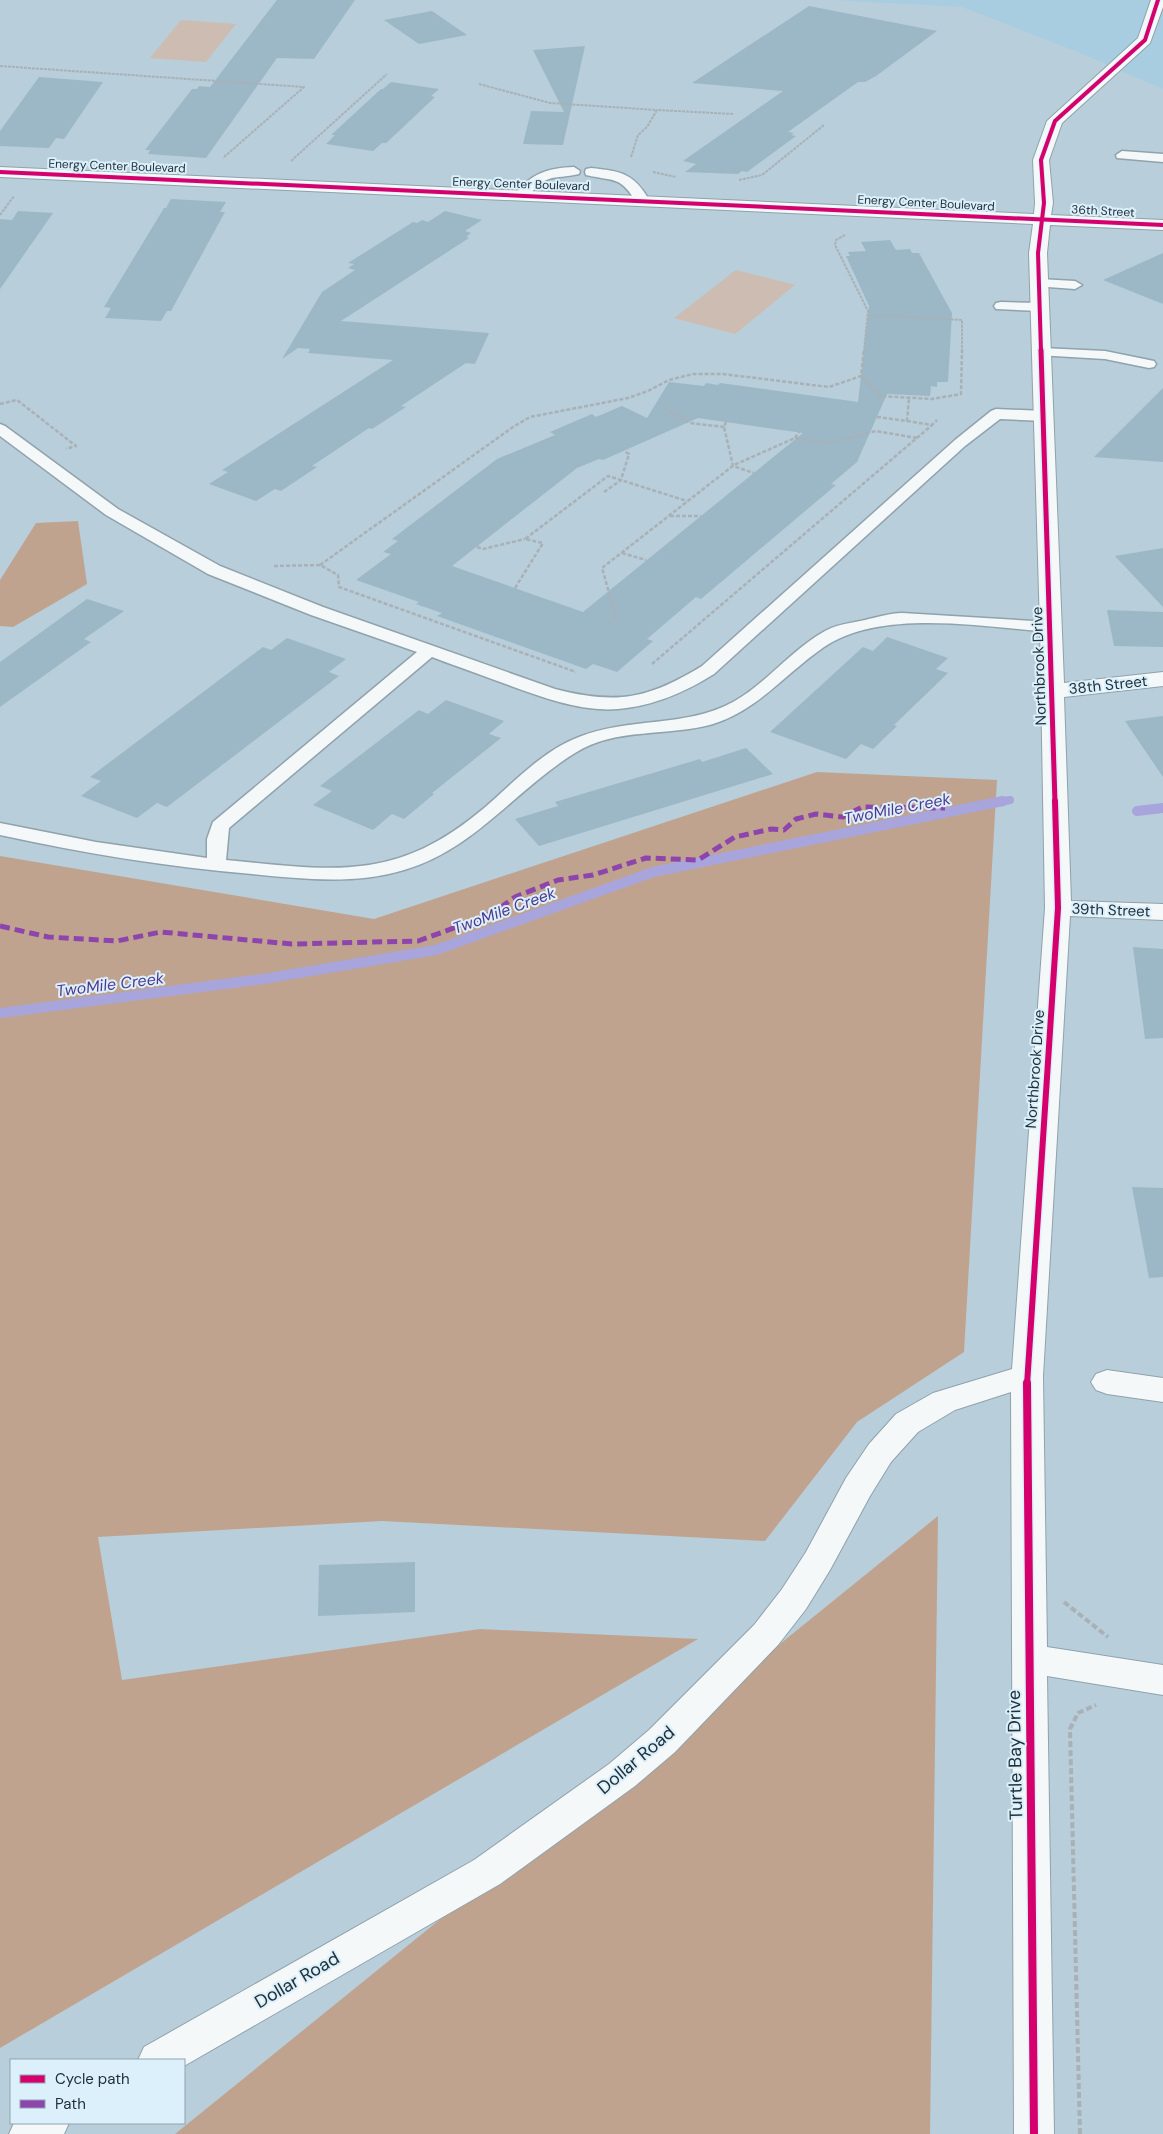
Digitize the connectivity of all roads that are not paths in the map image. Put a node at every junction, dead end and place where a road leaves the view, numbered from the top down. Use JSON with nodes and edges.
{"nodes":[{"id":1,"x":1158,"y":0,"type":"edge"},
{"id":2,"x":1122,"y":155,"type":"dead end"},
{"id":3,"x":1163,"y":158,"type":"edge"},
{"id":4,"x":0,"y":172,"type":"edge"},
{"id":5,"x":574,"y":172,"type":"dead end"},
{"id":6,"x":592,"y":172,"type":"dead end"},
{"id":7,"x":522,"y":195,"type":"junction"},
{"id":8,"x":642,"y":200,"type":"junction"},
{"id":9,"x":1042,"y":219,"type":"junction"},
{"id":10,"x":1163,"y":225,"type":"edge"},
{"id":11,"x":1039,"y":283,"type":"junction"},
{"id":12,"x":1075,"y":285,"type":"dead end"},
{"id":13,"x":1001,"y":306,"type":"dead end"},
{"id":14,"x":1040,"y":307,"type":"junction"},
{"id":15,"x":1042,"y":352,"type":"junction"},
{"id":16,"x":1149,"y":364,"type":"dead end"},
{"id":17,"x":1044,"y":416,"type":"junction"},
{"id":18,"x":0,"y":430,"type":"edge"},
{"id":19,"x":1051,"y":627,"type":"junction"},
{"id":20,"x":430,"y":650,"type":"junction"},
{"id":21,"x":1163,"y":678,"type":"edge"},
{"id":22,"x":1053,"y":691,"type":"junction"},
{"id":23,"x":0,"y":829,"type":"edge"},
{"id":24,"x":216,"y":866,"type":"junction"},
{"id":25,"x":1058,"y":908,"type":"junction"},
{"id":26,"x":1163,"y":912,"type":"edge"},
{"id":27,"x":1027,"y":1376,"type":"junction"},
{"id":28,"x":1107,"y":1382,"type":"dead end"},
{"id":29,"x":1163,"y":1390,"type":"edge"},
{"id":30,"x":1029,"y":1659,"type":"junction"},
{"id":31,"x":1163,"y":1680,"type":"edge"},
{"id":32,"x":160,"y":2059,"type":"edge"},
{"id":33,"x":47,"y":2124,"type":"edge"},
{"id":34,"x":29,"y":2134,"type":"edge"},
{"id":35,"x":1034,"y":2134,"type":"edge"}],
"edges":[{"from":1,"to":9,"type":"street","name":"Northbrook Drive"},
{"from":2,"to":3,"type":"lane"},
{"from":4,"to":7,"type":"street","name":"Energy Center Boulevard"},
{"from":5,"to":7,"type":"lane"},
{"from":6,"to":8,"type":"lane"},
{"from":7,"to":8,"type":"street","name":"Energy Center Boulevard"},
{"from":8,"to":9,"type":"street","name":"Energy Center Boulevard"},
{"from":9,"to":10,"type":"street","name":"36th Street"},
{"from":9,"to":11,"type":"street","name":"Northbrook Drive"},
{"from":11,"to":12,"type":"lane"},
{"from":11,"to":14,"type":"street","name":"Northbrook Drive"},
{"from":13,"to":14,"type":"lane"},
{"from":14,"to":15,"type":"street","name":"Northbrook Drive"},
{"from":15,"to":16,"type":"lane"},
{"from":15,"to":17,"type":"street","name":"Northbrook Drive"},
{"from":17,"to":19,"type":"street","name":"Northbrook Drive"},
{"from":17,"to":20,"type":"lane"},
{"from":18,"to":20,"type":"lane"},
{"from":19,"to":22,"type":"street","name":"Northbrook Drive"},
{"from":19,"to":24,"type":"lane"},
{"from":20,"to":24,"type":"lane"},
{"from":21,"to":22,"type":"street","name":"38th Street"},
{"from":22,"to":25,"type":"street","name":"Northbrook Drive"},
{"from":23,"to":24,"type":"lane"},
{"from":25,"to":26,"type":"street","name":"39th Street"},
{"from":25,"to":27,"type":"street","name":"Northbrook Drive"},
{"from":27,"to":30,"type":"street","name":"Turtle Bay Drive"},
{"from":27,"to":32,"type":"street","name":"Dollar Road"},
{"from":28,"to":29,"type":"street"},
{"from":30,"to":31,"type":"street"},
{"from":30,"to":35,"type":"street","name":"Turtle Bay Drive"},
{"from":33,"to":34,"type":"street"}]}
